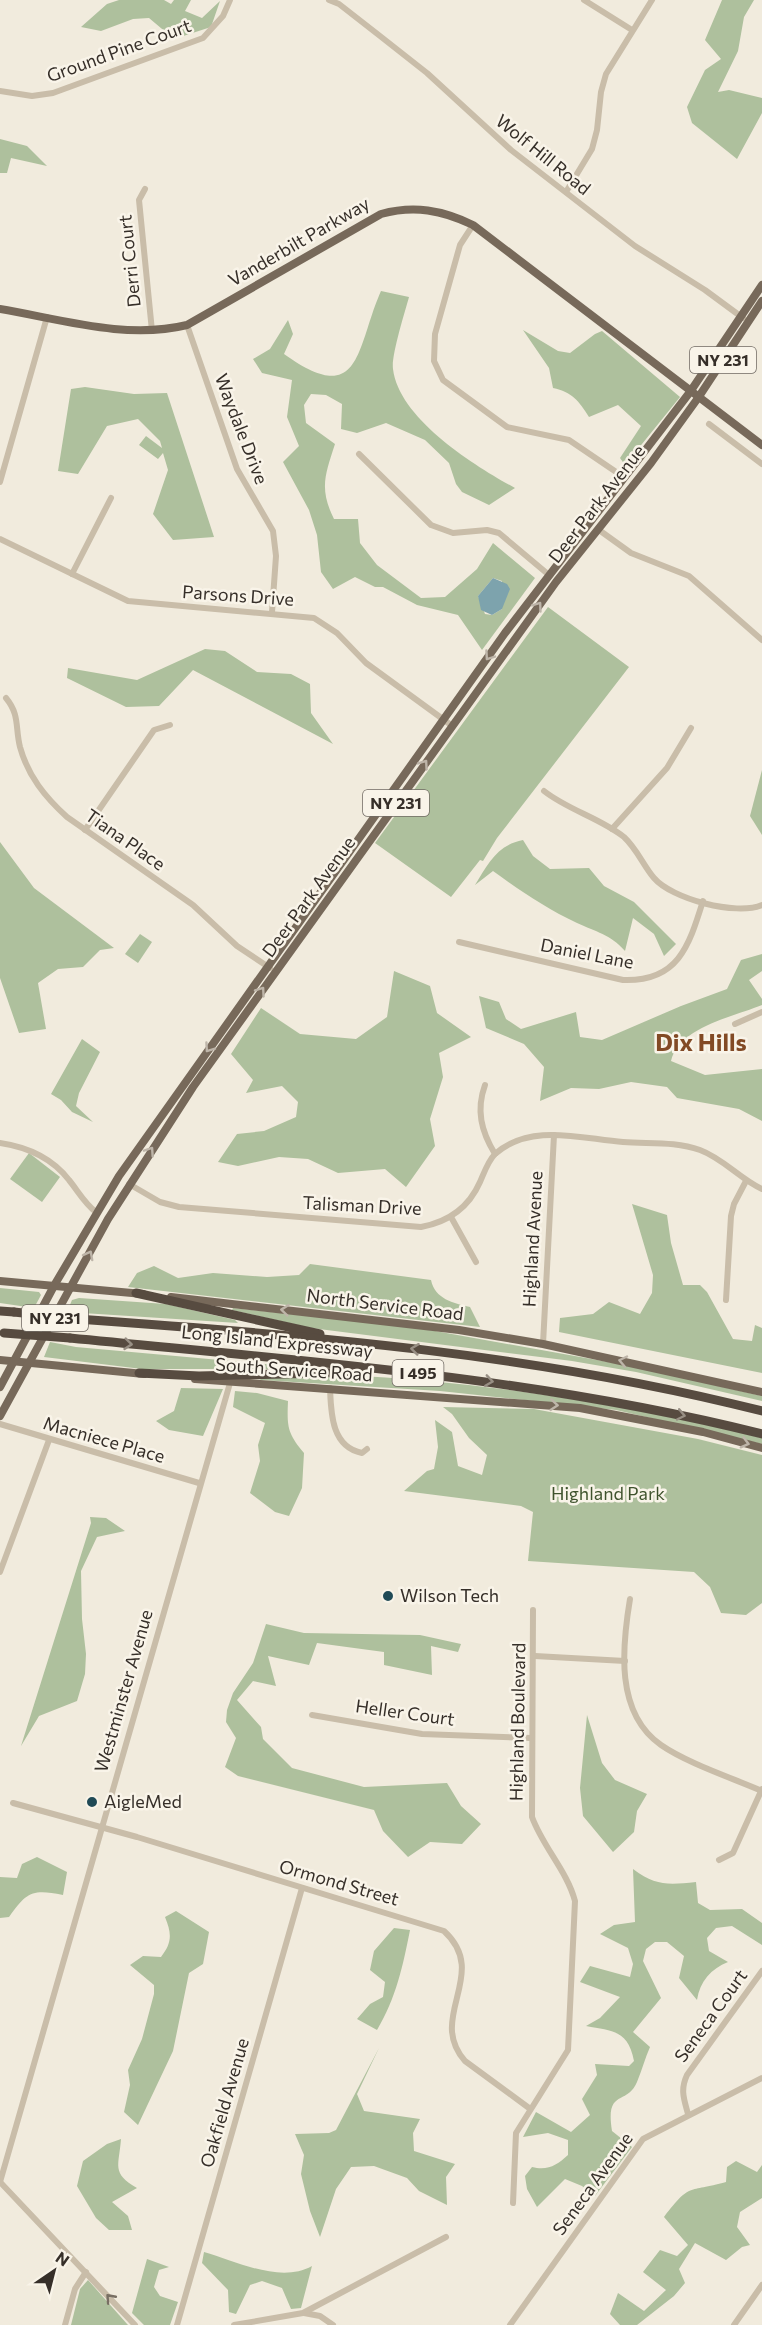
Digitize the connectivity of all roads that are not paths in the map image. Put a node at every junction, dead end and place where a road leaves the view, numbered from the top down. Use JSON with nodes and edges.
{"nodes":[{"id":1,"x":230,"y":0,"type":"edge"},
{"id":2,"x":329,"y":0,"type":"edge"},
{"id":3,"x":584,"y":0,"type":"edge"},
{"id":4,"x":652,"y":0,"type":"edge"},
{"id":5,"x":632,"y":30,"type":"junction"},
{"id":6,"x":0,"y":91,"type":"edge"},
{"id":7,"x":145,"y":189,"type":"dead end"},
{"id":8,"x":566,"y":192,"type":"junction"},
{"id":9,"x":472,"y":225,"type":"junction"},
{"id":10,"x":762,"y":285,"type":"edge"},
{"id":11,"x":762,"y":301,"type":"edge"},
{"id":12,"x":0,"y":309,"type":"edge"},
{"id":13,"x":47,"y":317,"type":"junction"},
{"id":14,"x":744,"y":319,"type":"junction"},
{"id":15,"x":187,"y":325,"type":"junction"},
{"id":16,"x":152,"y":331,"type":"junction"},
{"id":17,"x":690,"y":392,"type":"junction"},
{"id":18,"x":698,"y":398,"type":"junction"},
{"id":19,"x":709,"y":424,"type":"dead end"},
{"id":20,"x":762,"y":445,"type":"edge"},
{"id":21,"x":359,"y":454,"type":"dead end"},
{"id":22,"x":762,"y":464,"type":"edge"},
{"id":23,"x":625,"y":478,"type":"junction"},
{"id":24,"x":0,"y":482,"type":"edge"},
{"id":25,"x":111,"y":498,"type":"dead end"},
{"id":26,"x":599,"y":530,"type":"junction"},
{"id":27,"x":0,"y":539,"type":"edge"},
{"id":28,"x":72,"y":574,"type":"junction"},
{"id":29,"x":549,"y":575,"type":"junction"},
{"id":30,"x":272,"y":612,"type":"junction"},
{"id":31,"x":762,"y":640,"type":"edge"},
{"id":32,"x":6,"y":698,"type":"dead end"},
{"id":33,"x":448,"y":722,"type":"junction"},
{"id":34,"x":170,"y":725,"type":"dead end"},
{"id":35,"x":691,"y":728,"type":"dead end"},
{"id":36,"x":544,"y":791,"type":"dead end"},
{"id":37,"x":612,"y":829,"type":"junction"},
{"id":38,"x":85,"y":830,"type":"junction"},
{"id":39,"x":703,"y":901,"type":"junction"},
{"id":40,"x":762,"y":905,"type":"edge"},
{"id":41,"x":459,"y":942,"type":"dead end"},
{"id":42,"x":272,"y":969,"type":"junction"},
{"id":43,"x":762,"y":1012,"type":"edge"},
{"id":44,"x":735,"y":1024,"type":"dead end"},
{"id":45,"x":485,"y":1085,"type":"dead end"},
{"id":46,"x":554,"y":1135,"type":"junction"},
{"id":47,"x":0,"y":1143,"type":"edge"},
{"id":48,"x":495,"y":1154,"type":"junction"},
{"id":49,"x":746,"y":1181,"type":"junction"},
{"id":50,"x":129,"y":1184,"type":"junction"},
{"id":51,"x":762,"y":1189,"type":"edge"},
{"id":52,"x":96,"y":1212,"type":"junction"},
{"id":53,"x":451,"y":1217,"type":"junction"},
{"id":54,"x":476,"y":1262,"type":"dead end"},
{"id":55,"x":0,"y":1281,"type":"edge"},
{"id":56,"x":55,"y":1284,"type":"junction"},
{"id":57,"x":73,"y":1286,"type":"junction"},
{"id":58,"x":136,"y":1293,"type":"junction"},
{"id":59,"x":726,"y":1300,"type":"dead end"},
{"id":60,"x":0,"y":1311,"type":"edge"},
{"id":61,"x":2,"y":1333,"type":"edge"},
{"id":62,"x":336,"y":1340,"type":"junction"},
{"id":63,"x":543,"y":1344,"type":"junction"},
{"id":64,"x":0,"y":1360,"type":"edge"},
{"id":65,"x":15,"y":1360,"type":"junction"},
{"id":66,"x":31,"y":1362,"type":"junction"},
{"id":67,"x":140,"y":1373,"type":"junction"},
{"id":68,"x":458,"y":1377,"type":"junction"},
{"id":69,"x":230,"y":1383,"type":"junction"},
{"id":70,"x":0,"y":1387,"type":"edge"},
{"id":71,"x":330,"y":1388,"type":"junction"},
{"id":72,"x":762,"y":1392,"type":"edge"},
{"id":73,"x":762,"y":1410,"type":"edge"},
{"id":74,"x":0,"y":1416,"type":"edge"},
{"id":75,"x":0,"y":1424,"type":"edge"},
{"id":76,"x":762,"y":1434,"type":"edge"},
{"id":77,"x":49,"y":1440,"type":"junction"},
{"id":78,"x":762,"y":1448,"type":"edge"},
{"id":79,"x":367,"y":1449,"type":"dead end"},
{"id":80,"x":199,"y":1483,"type":"junction"},
{"id":81,"x":0,"y":1572,"type":"edge"},
{"id":82,"x":630,"y":1599,"type":"dead end"},
{"id":83,"x":533,"y":1610,"type":"dead end"},
{"id":84,"x":535,"y":1656,"type":"junction"},
{"id":85,"x":625,"y":1661,"type":"junction"},
{"id":86,"x":312,"y":1715,"type":"dead end"},
{"id":87,"x":531,"y":1738,"type":"junction"},
{"id":88,"x":762,"y":1790,"type":"edge"},
{"id":89,"x":13,"y":1803,"type":"dead end"},
{"id":90,"x":101,"y":1827,"type":"junction"},
{"id":91,"x":719,"y":1860,"type":"dead end"},
{"id":92,"x":302,"y":1888,"type":"junction"},
{"id":93,"x":762,"y":1971,"type":"edge"},
{"id":94,"x":762,"y":2078,"type":"edge"},
{"id":95,"x":529,"y":2108,"type":"junction"},
{"id":96,"x":688,"y":2114,"type":"junction"},
{"id":97,"x":0,"y":2182,"type":"edge"},
{"id":98,"x":513,"y":2203,"type":"dead end"},
{"id":99,"x":446,"y":2237,"type":"dead end"},
{"id":100,"x":86,"y":2272,"type":"junction"},
{"id":101,"x":762,"y":2285,"type":"edge"},
{"id":102,"x":303,"y":2313,"type":"junction"},
{"id":103,"x":65,"y":2325,"type":"edge"},
{"id":104,"x":135,"y":2325,"type":"edge"},
{"id":105,"x":177,"y":2325,"type":"edge"},
{"id":106,"x":234,"y":2325,"type":"edge"},
{"id":107,"x":333,"y":2325,"type":"edge"},
{"id":108,"x":510,"y":2325,"type":"edge"},
{"id":109,"x":734,"y":2325,"type":"edge"}],
"edges":[{"from":1,"to":6,"type":"street","name":"Ground Pine Court"},
{"from":2,"to":8,"type":"street","name":"Wolf Hill Road"},
{"from":3,"to":5,"type":"street"},
{"from":4,"to":5,"type":"street"},
{"from":5,"to":8,"type":"street"},
{"from":7,"to":16,"type":"street","name":"Derri Court"},
{"from":8,"to":14,"type":"street","name":"Wolf Hill Road"},
{"from":9,"to":15,"type":"main road","name":"Vanderbilt Parkway"},
{"from":9,"to":17,"type":"main road","name":"Vanderbilt Parkway"},
{"from":9,"to":23,"type":"street"},
{"from":10,"to":14,"type":"main road","name":"Deer Park Avenue","number":"NY 231"},
{"from":11,"to":14,"type":"main road","name":"Deer Park Avenue","number":"NY 231"},
{"from":12,"to":13,"type":"main road","name":"Vanderbilt Parkway"},
{"from":13,"to":16,"type":"main road","name":"Vanderbilt Parkway"},
{"from":13,"to":24,"type":"street"},
{"from":14,"to":17,"type":"main road","name":"Deer Park Avenue","number":"NY 231"},
{"from":14,"to":18,"type":"main road","name":"Deer Park Avenue","number":"NY 231"},
{"from":15,"to":16,"type":"main road","name":"Vanderbilt Parkway"},
{"from":15,"to":30,"type":"street","name":"Waydale Drive"},
{"from":17,"to":18,"type":"main road","name":"Vanderbilt Parkway"},
{"from":17,"to":23,"type":"main road","name":"Deer Park Avenue","number":"NY 231"},
{"from":18,"to":20,"type":"main road","name":"Vanderbilt Parkway"},
{"from":18,"to":26,"type":"main road","name":"Deer Park Avenue","number":"NY 231"},
{"from":19,"to":22,"type":"street"},
{"from":21,"to":29,"type":"street"},
{"from":23,"to":29,"type":"main road","name":"Deer Park Avenue","number":"NY 231"},
{"from":25,"to":28,"type":"street"},
{"from":26,"to":31,"type":"street"},
{"from":33,"to":26,"type":"main road","name":"Deer Park Avenue","number":"NY 231","one_way":true},
{"from":27,"to":28,"type":"street","name":"Parsons Drive"},
{"from":28,"to":30,"type":"street","name":"Parsons Drive"},
{"from":29,"to":33,"type":"main road","name":"Deer Park Avenue","number":"NY 231","one_way":true},
{"from":30,"to":33,"type":"street","name":"Parsons Drive"},
{"from":32,"to":38,"type":"street","name":"Tiana Place"},
{"from":33,"to":42,"type":"main road","name":"Deer Park Avenue","number":"NY 231"},
{"from":34,"to":38,"type":"street"},
{"from":35,"to":37,"type":"street"},
{"from":36,"to":37,"type":"street"},
{"from":37,"to":39,"type":"street"},
{"from":38,"to":42,"type":"street","name":"Tiana Place"},
{"from":39,"to":40,"type":"street"},
{"from":39,"to":41,"type":"street","name":"Daniel Lane"},
{"from":50,"to":42,"type":"main road","name":"Deer Park Avenue","number":"NY 231","one_way":true},
{"from":42,"to":52,"type":"main road","name":"Deer Park Avenue","number":"NY 231","one_way":true},
{"from":43,"to":44,"type":"street"},
{"from":45,"to":48,"type":"street"},
{"from":46,"to":48,"type":"street"},
{"from":46,"to":49,"type":"street"},
{"from":46,"to":63,"type":"street","name":"Highland Avenue"},
{"from":47,"to":52,"type":"street"},
{"from":48,"to":53,"type":"street","name":"Talisman Drive"},
{"from":49,"to":51,"type":"street"},
{"from":49,"to":59,"type":"street"},
{"from":50,"to":53,"type":"street","name":"Talisman Drive"},
{"from":57,"to":50,"type":"main road","name":"Deer Park Avenue","number":"NY 231","one_way":true},
{"from":52,"to":56,"type":"main road","name":"Deer Park Avenue","number":"NY 231"},
{"from":53,"to":54,"type":"street"},
{"from":55,"to":56,"type":"main road","name":"North Service Road"},
{"from":56,"to":57,"type":"main road","name":"North Service Road"},
{"from":56,"to":65,"type":"main road","name":"Deer Park Avenue","number":"NY 231"},
{"from":57,"to":58,"type":"main road","name":"North Service Road"},
{"from":57,"to":66,"type":"main road","name":"Deer Park Avenue","number":"NY 231"},
{"from":58,"to":62,"type":"highway"},
{"from":63,"to":58,"type":"main road","name":"North Service Road","one_way":true},
{"from":60,"to":62,"type":"highway","name":"Long Island Expressway","number":"I 495","bridge":true},
{"from":61,"to":68,"type":"highway","name":"Long Island Expressway","number":"I 495","one_way":true,"bridge":true},
{"from":73,"to":62,"type":"highway","name":"Long Island Expressway","number":"I 495","one_way":true},
{"from":72,"to":63,"type":"main road","name":"North Service Road","one_way":true},
{"from":64,"to":65,"type":"main road","name":"South Service Road"},
{"from":65,"to":66,"type":"main road","name":"South Service Road"},
{"from":65,"to":70,"type":"main road","name":"Deer Park Avenue","number":"NY 231"},
{"from":66,"to":67,"type":"main road","name":"South Service Road"},
{"from":66,"to":74,"type":"main road","name":"Deer Park Avenue","number":"NY 231"},
{"from":67,"to":68,"type":"highway"},
{"from":67,"to":69,"type":"main road","name":"South Service Road"},
{"from":68,"to":76,"type":"highway","name":"Long Island Expressway","number":"I 495","one_way":true},
{"from":69,"to":71,"type":"main road","name":"South Service Road"},
{"from":69,"to":80,"type":"street","name":"Westminster Avenue"},
{"from":71,"to":78,"type":"main road","name":"South Service Road","one_way":true},
{"from":71,"to":79,"type":"street"},
{"from":75,"to":77,"type":"street","name":"Macniece Place"},
{"from":77,"to":80,"type":"street","name":"Macniece Place"},
{"from":77,"to":81,"type":"street"},
{"from":80,"to":90,"type":"street","name":"Westminster Avenue"},
{"from":82,"to":85,"type":"street"},
{"from":83,"to":84,"type":"street","name":"Highland Boulevard"},
{"from":84,"to":85,"type":"street"},
{"from":84,"to":87,"type":"street","name":"Highland Boulevard"},
{"from":85,"to":88,"type":"street"},
{"from":86,"to":87,"type":"street","name":"Heller Court"},
{"from":87,"to":95,"type":"street","name":"Highland Boulevard"},
{"from":88,"to":91,"type":"street"},
{"from":89,"to":90,"type":"street","name":"Ormond Street"},
{"from":90,"to":92,"type":"street","name":"Ormond Street"},
{"from":90,"to":97,"type":"street","name":"Westminster Avenue"},
{"from":92,"to":95,"type":"street","name":"Ormond Street"},
{"from":92,"to":105,"type":"street","name":"Oakfield Avenue"},
{"from":93,"to":96,"type":"street","name":"Seneca Court"},
{"from":94,"to":96,"type":"street","name":"Seneca Avenue"},
{"from":95,"to":98,"type":"street","name":"Highland Boulevard"},
{"from":96,"to":108,"type":"street","name":"Seneca Avenue"},
{"from":97,"to":100,"type":"street"},
{"from":99,"to":102,"type":"street"},
{"from":100,"to":103,"type":"street"},
{"from":104,"to":100,"type":"street","one_way":true},
{"from":101,"to":109,"type":"street"},
{"from":102,"to":106,"type":"street"},
{"from":102,"to":107,"type":"street"}]}
